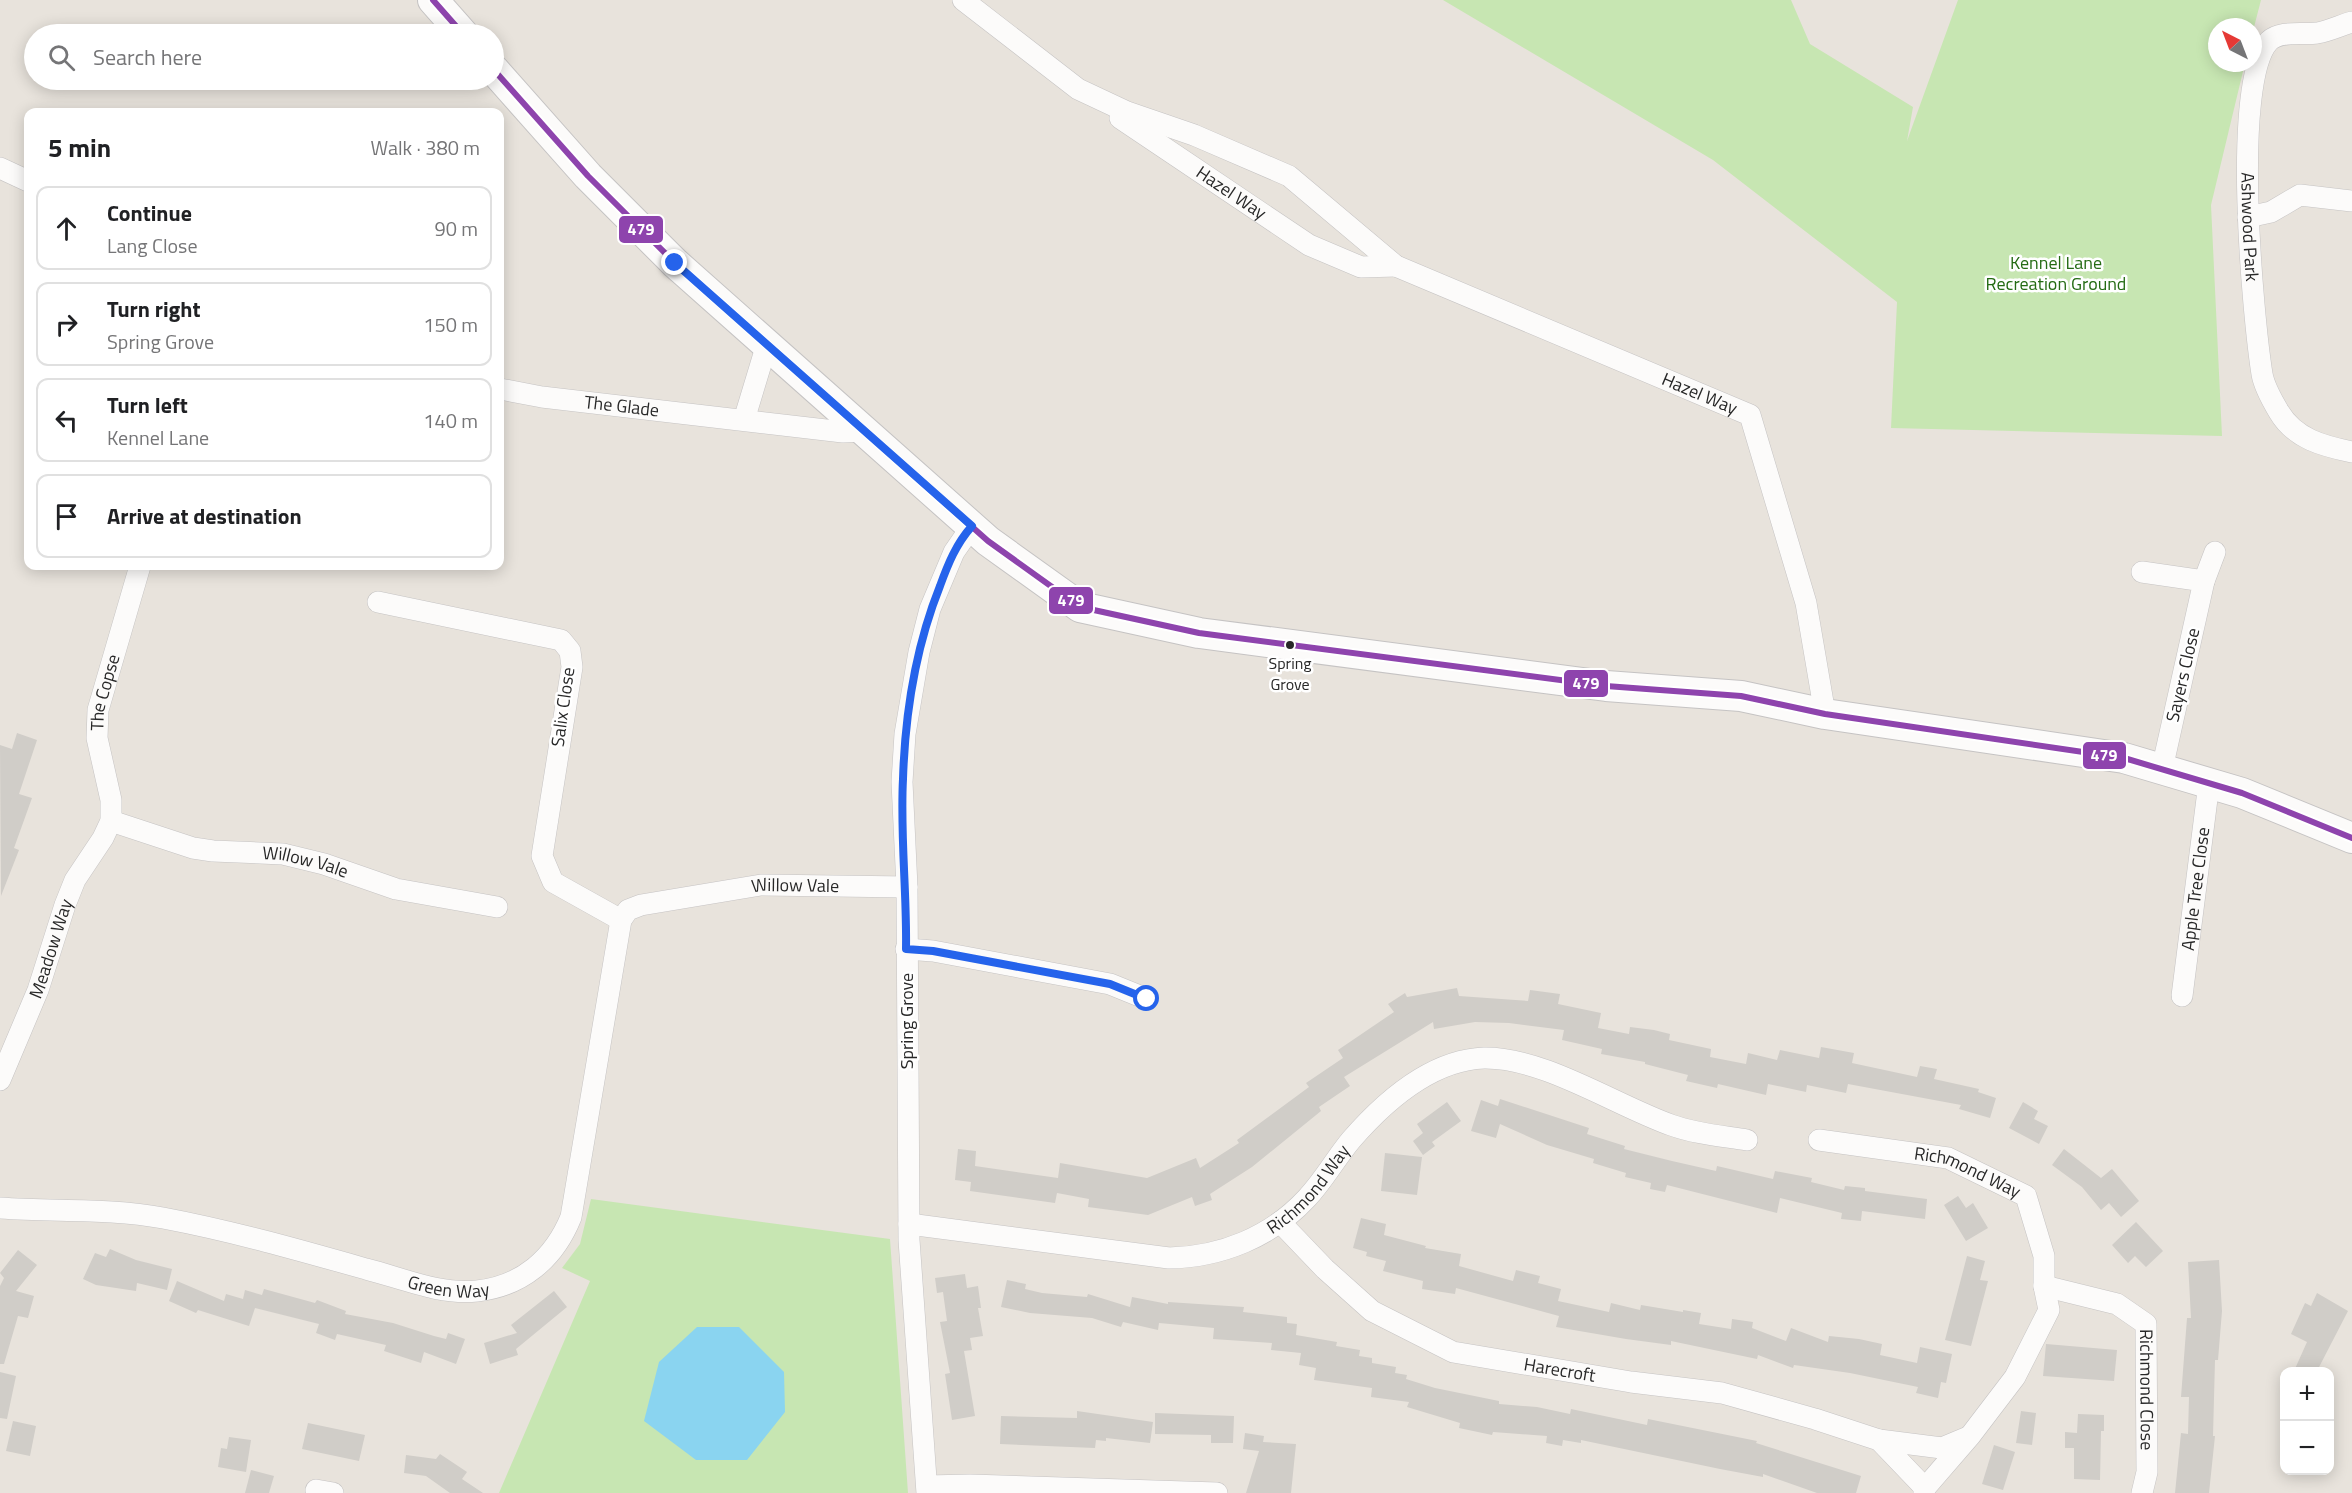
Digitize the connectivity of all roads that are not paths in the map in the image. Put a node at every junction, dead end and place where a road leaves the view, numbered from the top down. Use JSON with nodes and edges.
{"nodes":[{"id":1,"x":434,"y":0,"type":"edge"},
{"id":2,"x":963,"y":0,"type":"edge"},
{"id":3,"x":2352,"y":22,"type":"edge"},
{"id":4,"x":454,"y":24,"type":"edge"},
{"id":5,"x":504,"y":81,"type":"edge"},
{"id":6,"x":1078,"y":88,"type":"junction"},
{"id":7,"x":0,"y":168,"type":"edge"},
{"id":8,"x":24,"y":179,"type":"edge"},
{"id":9,"x":2352,"y":201,"type":"edge"},
{"id":10,"x":2248,"y":217,"type":"junction"},
{"id":11,"x":1396,"y":266,"type":"junction"},
{"id":12,"x":767,"y":344,"type":"junction"},
{"id":13,"x":504,"y":390,"type":"edge"},
{"id":14,"x":744,"y":420,"type":"junction"},
{"id":15,"x":866,"y":431,"type":"junction"},
{"id":16,"x":2352,"y":452,"type":"edge"},
{"id":17,"x":972,"y":526,"type":"junction"},
{"id":18,"x":2216,"y":552,"type":"dead end"},
{"id":19,"x":139,"y":570,"type":"edge"},
{"id":20,"x":2142,"y":572,"type":"dead end"},
{"id":21,"x":2204,"y":581,"type":"junction"},
{"id":22,"x":378,"y":602,"type":"dead end"},
{"id":23,"x":1825,"y":714,"type":"junction"},
{"id":24,"x":2162,"y":769,"type":"junction"},
{"id":25,"x":2209,"y":783,"type":"junction"},
{"id":26,"x":111,"y":821,"type":"junction"},
{"id":27,"x":2352,"y":838,"type":"edge"},
{"id":28,"x":907,"y":886,"type":"junction"},
{"id":29,"x":497,"y":907,"type":"dead end"},
{"id":30,"x":621,"y":920,"type":"junction"},
{"id":31,"x":906,"y":949,"type":"junction"},
{"id":32,"x":2182,"y":996,"type":"dead end"},
{"id":33,"x":1147,"y":999,"type":"dead end"},
{"id":34,"x":0,"y":1080,"type":"edge"},
{"id":35,"x":1747,"y":1140,"type":"dead end"},
{"id":36,"x":1819,"y":1140,"type":"dead end"},
{"id":37,"x":0,"y":1208,"type":"edge"},
{"id":38,"x":1280,"y":1222,"type":"junction"},
{"id":39,"x":909,"y":1224,"type":"junction"},
{"id":40,"x":2044,"y":1286,"type":"junction"},
{"id":41,"x":1970,"y":1436,"type":"junction"},
{"id":42,"x":1879,"y":1440,"type":"junction"},
{"id":43,"x":927,"y":1490,"type":"edge"},
{"id":44,"x":1924,"y":1491,"type":"edge"},
{"id":45,"x":1217,"y":1493,"type":"edge"},
{"id":46,"x":2142,"y":1493,"type":"edge"}],
"edges":[{"from":1,"to":4,"type":"street"},
{"from":2,"to":6,"type":"street","name":"Hazel Way"},
{"from":3,"to":10,"type":"street","name":"Ashwood Park"},
{"from":5,"to":12,"type":"street"},
{"from":6,"to":11,"type":"street","name":"Hazel Way"},
{"from":6,"to":11,"type":"street","name":"Hazel Way"},
{"from":7,"to":8,"type":"street"},
{"from":9,"to":10,"type":"street"},
{"from":10,"to":16,"type":"street","name":"Ashwood Park"},
{"from":11,"to":23,"type":"street","name":"Hazel Way"},
{"from":12,"to":14,"type":"street"},
{"from":12,"to":15,"type":"street"},
{"from":13,"to":14,"type":"street","name":"The Glade"},
{"from":14,"to":15,"type":"street","name":"The Glade"},
{"from":15,"to":17,"type":"street"},
{"from":17,"to":23,"type":"street"},
{"from":17,"to":28,"type":"street","name":"Spring Grove"},
{"from":18,"to":21,"type":"street","name":"Sayers Close"},
{"from":19,"to":26,"type":"street","name":"The Copse"},
{"from":20,"to":21,"type":"street"},
{"from":21,"to":24,"type":"street","name":"Sayers Close"},
{"from":22,"to":30,"type":"street","name":"Salix Close"},
{"from":23,"to":24,"type":"street"},
{"from":24,"to":25,"type":"street"},
{"from":25,"to":27,"type":"street"},
{"from":25,"to":32,"type":"street","name":"Apple Tree Close"},
{"from":26,"to":29,"type":"street","name":"Willow Vale"},
{"from":26,"to":34,"type":"street","name":"Meadow Way"},
{"from":28,"to":30,"type":"street","name":"Willow Vale"},
{"from":28,"to":31,"type":"street","name":"Spring Grove"},
{"from":30,"to":37,"type":"street","name":"Green Way"},
{"from":31,"to":33,"type":"street"},
{"from":31,"to":39,"type":"street","name":"Spring Grove"},
{"from":35,"to":38,"type":"street","name":"Richmond Way"},
{"from":36,"to":40,"type":"street","name":"Richmond Way"},
{"from":38,"to":39,"type":"street","name":"Richmond Way"},
{"from":38,"to":42,"type":"street","name":"Harecroft"},
{"from":39,"to":43,"type":"street","name":"Spring Grove"},
{"from":40,"to":41,"type":"street","name":"Richmond Way"},
{"from":40,"to":46,"type":"street","name":"Richmond Close"},
{"from":41,"to":42,"type":"street","name":"Harecroft"},
{"from":41,"to":44,"type":"street","name":"Richmond Way"},
{"from":42,"to":44,"type":"street","name":"Harecroft"},
{"from":43,"to":45,"type":"street"}]}
